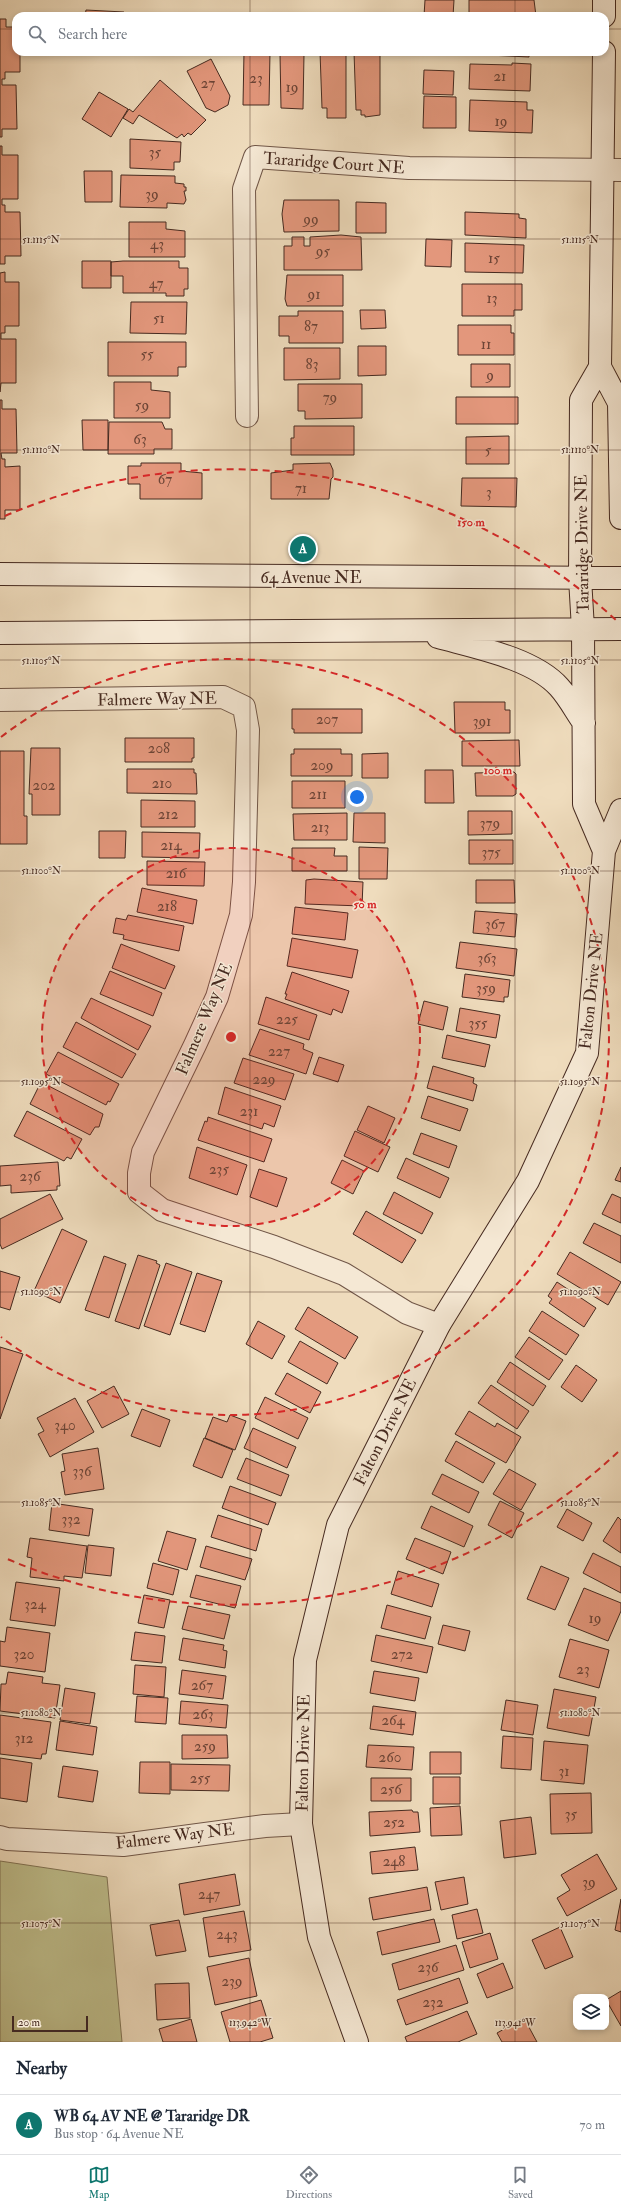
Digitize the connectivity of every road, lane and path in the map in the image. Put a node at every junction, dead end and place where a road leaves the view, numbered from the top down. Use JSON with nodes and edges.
{"nodes":[{"id":1,"x":604,"y":0,"type":"edge"},
{"id":2,"x":604,"y":12,"type":"edge"},
{"id":3,"x":604,"y":56,"type":"edge"},
{"id":4,"x":612,"y":170,"type":"edge"},
{"id":5,"x":600,"y":367,"type":"junction"},
{"id":6,"x":247,"y":416,"type":"dead end"},
{"id":7,"x":621,"y":489,"type":"edge"},
{"id":8,"x":621,"y":518,"type":"edge"},
{"id":9,"x":0,"y":574,"type":"edge"},
{"id":10,"x":580,"y":578,"type":"junction"},
{"id":11,"x":621,"y":578,"type":"edge"},
{"id":12,"x":583,"y":629,"type":"junction"},
{"id":13,"x":415,"y":630,"type":"junction"},
{"id":14,"x":621,"y":630,"type":"edge"},
{"id":15,"x":0,"y":633,"type":"edge"},
{"id":16,"x":0,"y":700,"type":"edge"},
{"id":17,"x":584,"y":723,"type":"junction"},
{"id":18,"x":621,"y":810,"type":"edge"},
{"id":19,"x":604,"y":851,"type":"junction"},
{"id":20,"x":439,"y":1325,"type":"junction"},
{"id":21,"x":301,"y":1824,"type":"junction"},
{"id":22,"x":0,"y":1837,"type":"edge"},
{"id":23,"x":357,"y":2042,"type":"edge"}],
"edges":[{"from":1,"to":2,"type":"street"},
{"from":3,"to":4,"type":"street","name":"Tararidge Drive NE"},
{"from":4,"to":5,"type":"street","name":"Tararidge Drive NE"},
{"from":4,"to":6,"type":"street","name":"Tararidge Court NE"},
{"from":5,"to":7,"type":"street","name":"Tararidge Drive NE"},
{"from":5,"to":10,"type":"street","name":"Tararidge Drive NE"},
{"from":7,"to":8,"type":"street","name":"Tararidge Drive NE"},
{"from":9,"to":10,"type":"street","name":"64 Avenue NE"},
{"from":10,"to":11,"type":"street","name":"64 Avenue NE"},
{"from":10,"to":12,"type":"street","name":"Tararidge Drive NE"},
{"from":12,"to":13,"type":"street"},
{"from":12,"to":14,"type":"street"},
{"from":12,"to":17,"type":"street","name":"Falton Drive NE"},
{"from":13,"to":15,"type":"street"},
{"from":13,"to":17,"type":"street"},
{"from":16,"to":20,"type":"street","name":"Falmere Way NE"},
{"from":17,"to":19,"type":"street","name":"Falton Drive NE"},
{"from":18,"to":19,"type":"street","name":"Falton Drive NE"},
{"from":19,"to":20,"type":"street","name":"Falton Drive NE"},
{"from":20,"to":21,"type":"street","name":"Falton Drive NE"},
{"from":21,"to":22,"type":"street","name":"Falmere Way NE"},
{"from":21,"to":23,"type":"street","name":"Falton Drive NE"}]}
